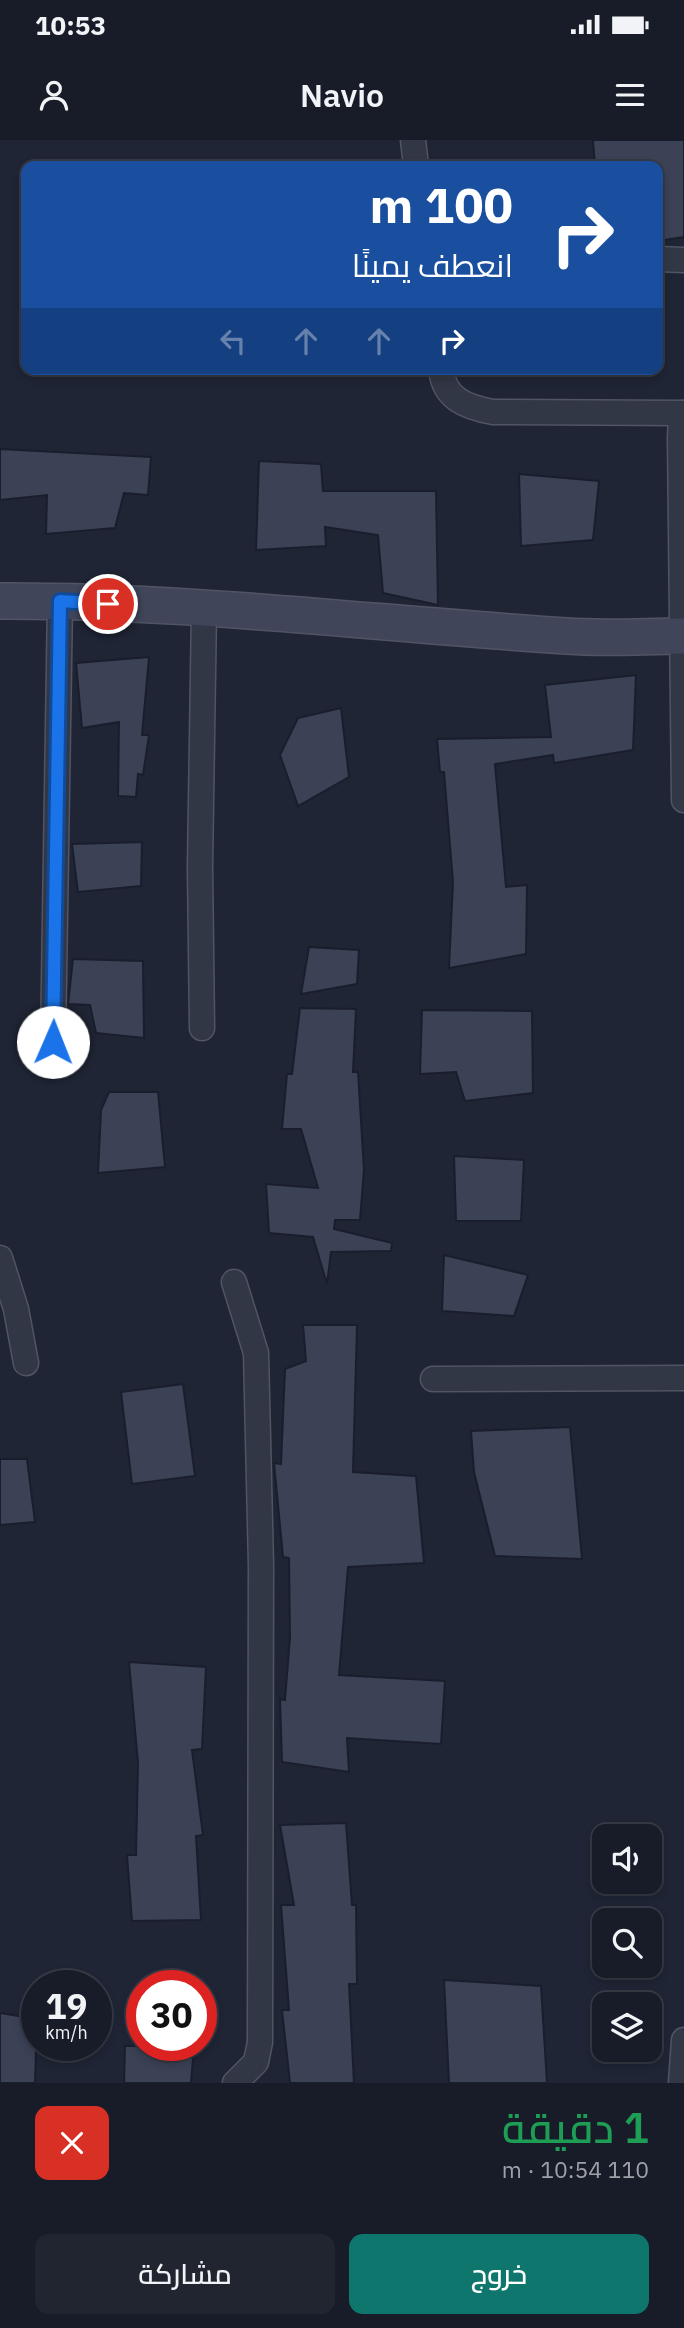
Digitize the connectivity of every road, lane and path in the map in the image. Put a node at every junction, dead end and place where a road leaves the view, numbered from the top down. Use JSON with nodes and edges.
{"nodes":[{"id":1,"x":413,"y":140,"type":"edge"},
{"id":2,"x":415,"y":161,"type":"edge"},
{"id":3,"x":663,"y":259,"type":"edge"},
{"id":4,"x":684,"y":260,"type":"edge"},
{"id":5,"x":442,"y":375,"type":"edge"},
{"id":6,"x":683,"y":413,"type":"edge"},
{"id":7,"x":0,"y":601,"type":"edge"},
{"id":8,"x":60,"y":601,"type":"junction"},
{"id":9,"x":204,"y":609,"type":"junction"},
{"id":10,"x":683,"y":636,"type":"edge"},
{"id":11,"x":684,"y":800,"type":"edge"},
{"id":12,"x":202,"y":1028,"type":"dead end"},
{"id":13,"x":53,"y":1042,"type":"dead end"},
{"id":14,"x":0,"y":1258,"type":"edge"},
{"id":15,"x":234,"y":1282,"type":"dead end"},
{"id":16,"x":26,"y":1363,"type":"dead end"},
{"id":17,"x":433,"y":1378,"type":"dead end"},
{"id":18,"x":684,"y":1378,"type":"edge"},
{"id":19,"x":684,"y":2040,"type":"edge"},
{"id":20,"x":235,"y":2083,"type":"edge"},
{"id":21,"x":681,"y":2083,"type":"edge"}],
"edges":[{"from":1,"to":2,"type":"street"},
{"from":3,"to":4,"type":"street"},
{"from":5,"to":6,"type":"street"},
{"from":6,"to":10,"type":"street"},
{"from":7,"to":8,"type":"street"},
{"from":8,"to":9,"type":"street"},
{"from":8,"to":13,"type":"street"},
{"from":9,"to":10,"type":"street"},
{"from":9,"to":12,"type":"street"},
{"from":10,"to":11,"type":"street"},
{"from":14,"to":16,"type":"street"},
{"from":15,"to":20,"type":"street"},
{"from":17,"to":18,"type":"street"},
{"from":19,"to":21,"type":"street"}]}
